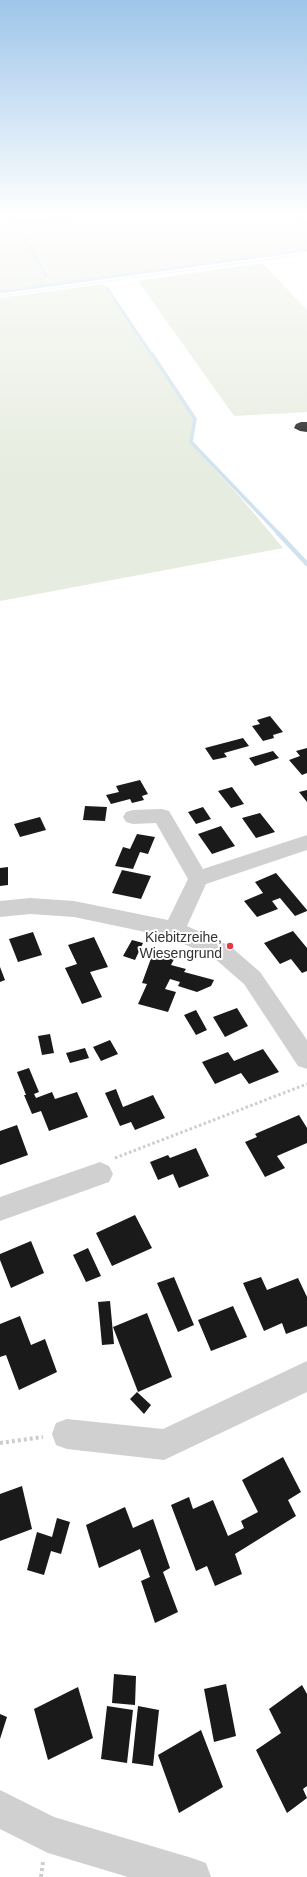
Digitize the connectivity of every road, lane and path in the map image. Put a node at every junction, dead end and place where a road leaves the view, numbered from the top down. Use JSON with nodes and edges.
{"nodes":[{"id":1,"x":133,"y":817,"type":"dead end"},
{"id":2,"x":307,"y":842,"type":"edge"},
{"id":3,"x":198,"y":879,"type":"junction"},
{"id":4,"x":0,"y":909,"type":"edge"},
{"id":5,"x":174,"y":930,"type":"junction"},
{"id":6,"x":307,"y":1059,"type":"edge"},
{"id":7,"x":307,"y":1084,"type":"edge"},
{"id":8,"x":100,"y":1174,"type":"joint"},
{"id":9,"x":0,"y":1209,"type":"edge"},
{"id":10,"x":307,"y":1376,"type":"edge"},
{"id":11,"x":67,"y":1434,"type":"joint"},
{"id":12,"x":0,"y":1443,"type":"edge"},
{"id":13,"x":0,"y":1809,"type":"edge"},
{"id":14,"x":192,"y":1877,"type":"edge"}],
"edges":[{"from":1,"to":3,"type":"street"},
{"from":2,"to":3,"type":"street"},
{"from":3,"to":5,"type":"street"},
{"from":4,"to":5,"type":"street"},
{"from":5,"to":6,"type":"street"},
{"from":7,"to":8,"type":"path"},
{"from":8,"to":9,"type":"street"},
{"from":10,"to":11,"type":"street"},
{"from":11,"to":12,"type":"path"},
{"from":13,"to":14,"type":"street"}]}
